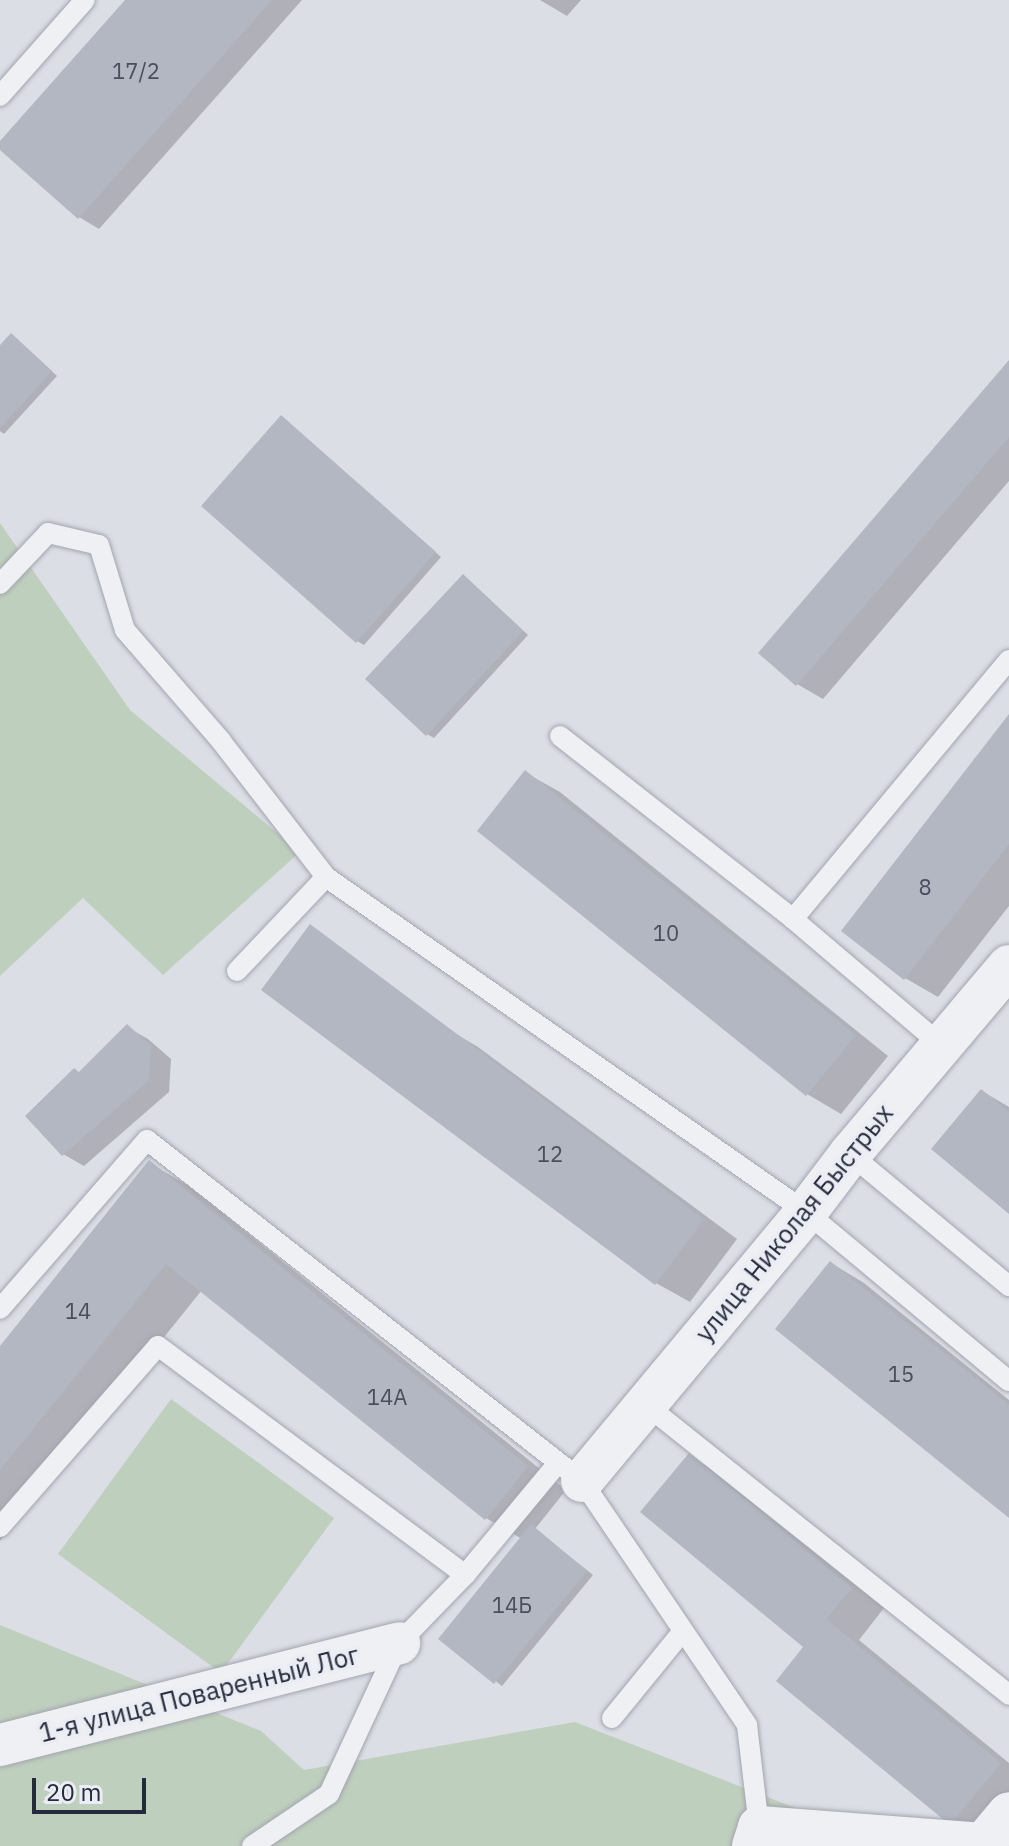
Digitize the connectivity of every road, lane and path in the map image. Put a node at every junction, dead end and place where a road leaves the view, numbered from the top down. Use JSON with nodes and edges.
{"nodes":[{"id":1,"x":85,"y":0,"type":"edge"},
{"id":2,"x":0,"y":96,"type":"edge"},
{"id":3,"x":0,"y":584,"type":"edge"},
{"id":4,"x":1009,"y":660,"type":"edge"},
{"id":5,"x":560,"y":736,"type":"dead end"},
{"id":6,"x":326,"y":877,"type":"junction"},
{"id":7,"x":793,"y":919,"type":"junction"},
{"id":8,"x":1009,"y":966,"type":"edge"},
{"id":9,"x":237,"y":971,"type":"dead end"},
{"id":10,"x":941,"y":1045,"type":"junction"},
{"id":11,"x":850,"y":1154,"type":"junction"},
{"id":12,"x":806,"y":1212,"type":"junction"},
{"id":13,"x":1009,"y":1286,"type":"edge"},
{"id":14,"x":0,"y":1309,"type":"edge"},
{"id":15,"x":1009,"y":1381,"type":"edge"},
{"id":16,"x":645,"y":1404,"type":"junction"},
{"id":17,"x":570,"y":1472,"type":"junction"},
{"id":18,"x":0,"y":1527,"type":"edge"},
{"id":19,"x":465,"y":1575,"type":"junction"},
{"id":20,"x":683,"y":1631,"type":"junction"},
{"id":21,"x":399,"y":1643,"type":"junction"},
{"id":22,"x":1009,"y":1695,"type":"edge"},
{"id":23,"x":612,"y":1718,"type":"dead end"},
{"id":24,"x":0,"y":1745,"type":"edge"},
{"id":25,"x":1009,"y":1813,"type":"edge"},
{"id":26,"x":756,"y":1836,"type":"edge"},
{"id":27,"x":984,"y":1845,"type":"edge"},
{"id":28,"x":252,"y":1846,"type":"edge"}],
"edges":[{"from":1,"to":2,"type":"lane"},
{"from":3,"to":6,"type":"lane"},
{"from":4,"to":7,"type":"lane"},
{"from":5,"to":7,"type":"lane"},
{"from":6,"to":9,"type":"lane"},
{"from":6,"to":12,"type":"lane"},
{"from":7,"to":10,"type":"lane"},
{"from":8,"to":10,"type":"street","name":"улица Николая Быстрых"},
{"from":10,"to":11,"type":"street","name":"улица Николая Быстрых"},
{"from":11,"to":12,"type":"street","name":"улица Николая Быстрых"},
{"from":11,"to":13,"type":"lane"},
{"from":12,"to":15,"type":"lane"},
{"from":12,"to":16,"type":"street","name":"улица Николая Быстрых"},
{"from":14,"to":17,"type":"lane"},
{"from":16,"to":17,"type":"street","name":"улица Николая Быстрых"},
{"from":16,"to":22,"type":"lane"},
{"from":17,"to":19,"type":"lane"},
{"from":17,"to":20,"type":"lane"},
{"from":18,"to":19,"type":"lane"},
{"from":19,"to":21,"type":"lane"},
{"from":20,"to":23,"type":"lane"},
{"from":20,"to":26,"type":"lane"},
{"from":21,"to":24,"type":"street","name":"1-я улица Поваренный Лог"},
{"from":21,"to":28,"type":"lane"},
{"from":25,"to":27,"type":"street"},
{"from":26,"to":27,"type":"street"}]}
